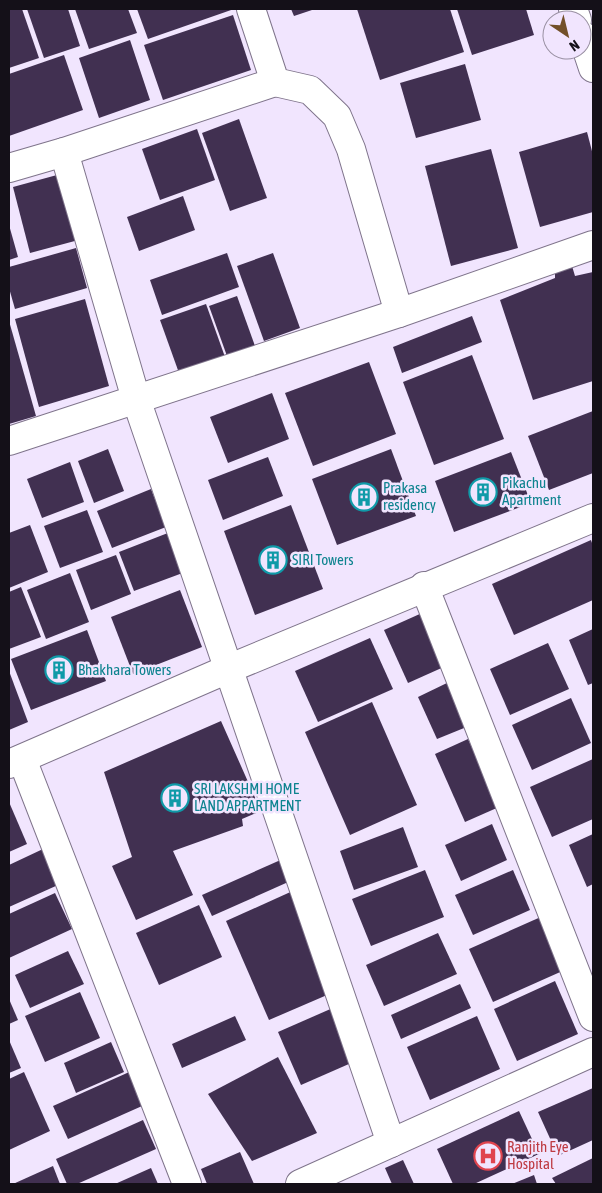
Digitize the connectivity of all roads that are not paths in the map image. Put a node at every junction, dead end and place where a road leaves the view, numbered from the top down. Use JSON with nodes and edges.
{"nodes":[{"id":1,"x":251,"y":9,"type":"edge"},
{"id":2,"x":275,"y":82,"type":"junction"},
{"id":3,"x":64,"y":152,"type":"junction"},
{"id":4,"x":9,"y":168,"type":"edge"},
{"id":5,"x":593,"y":245,"type":"edge"},
{"id":6,"x":399,"y":312,"type":"junction"},
{"id":7,"x":136,"y":399,"type":"junction"},
{"id":8,"x":9,"y":441,"type":"edge"},
{"id":9,"x":593,"y":519,"type":"edge"},
{"id":10,"x":424,"y":586,"type":"junction"},
{"id":11,"x":228,"y":668,"type":"junction"},
{"id":12,"x":15,"y":761,"type":"edge"},
{"id":13,"x":593,"y":1017,"type":"edge"},
{"id":14,"x":593,"y":1052,"type":"edge"},
{"id":15,"x":391,"y":1143,"type":"junction"},
{"id":16,"x":187,"y":1184,"type":"edge"},
{"id":17,"x":300,"y":1184,"type":"edge"}],
"edges":[{"from":1,"to":2,"type":"street"},
{"from":2,"to":3,"type":"street"},
{"from":2,"to":6,"type":"street"},
{"from":3,"to":4,"type":"street"},
{"from":3,"to":7,"type":"street"},
{"from":5,"to":6,"type":"street"},
{"from":6,"to":7,"type":"street"},
{"from":7,"to":8,"type":"street"},
{"from":7,"to":11,"type":"street"},
{"from":9,"to":10,"type":"street"},
{"from":10,"to":11,"type":"street"},
{"from":10,"to":13,"type":"street"},
{"from":11,"to":12,"type":"street"},
{"from":11,"to":15,"type":"street"},
{"from":12,"to":16,"type":"street"},
{"from":14,"to":15,"type":"street"},
{"from":15,"to":17,"type":"street"}]}
